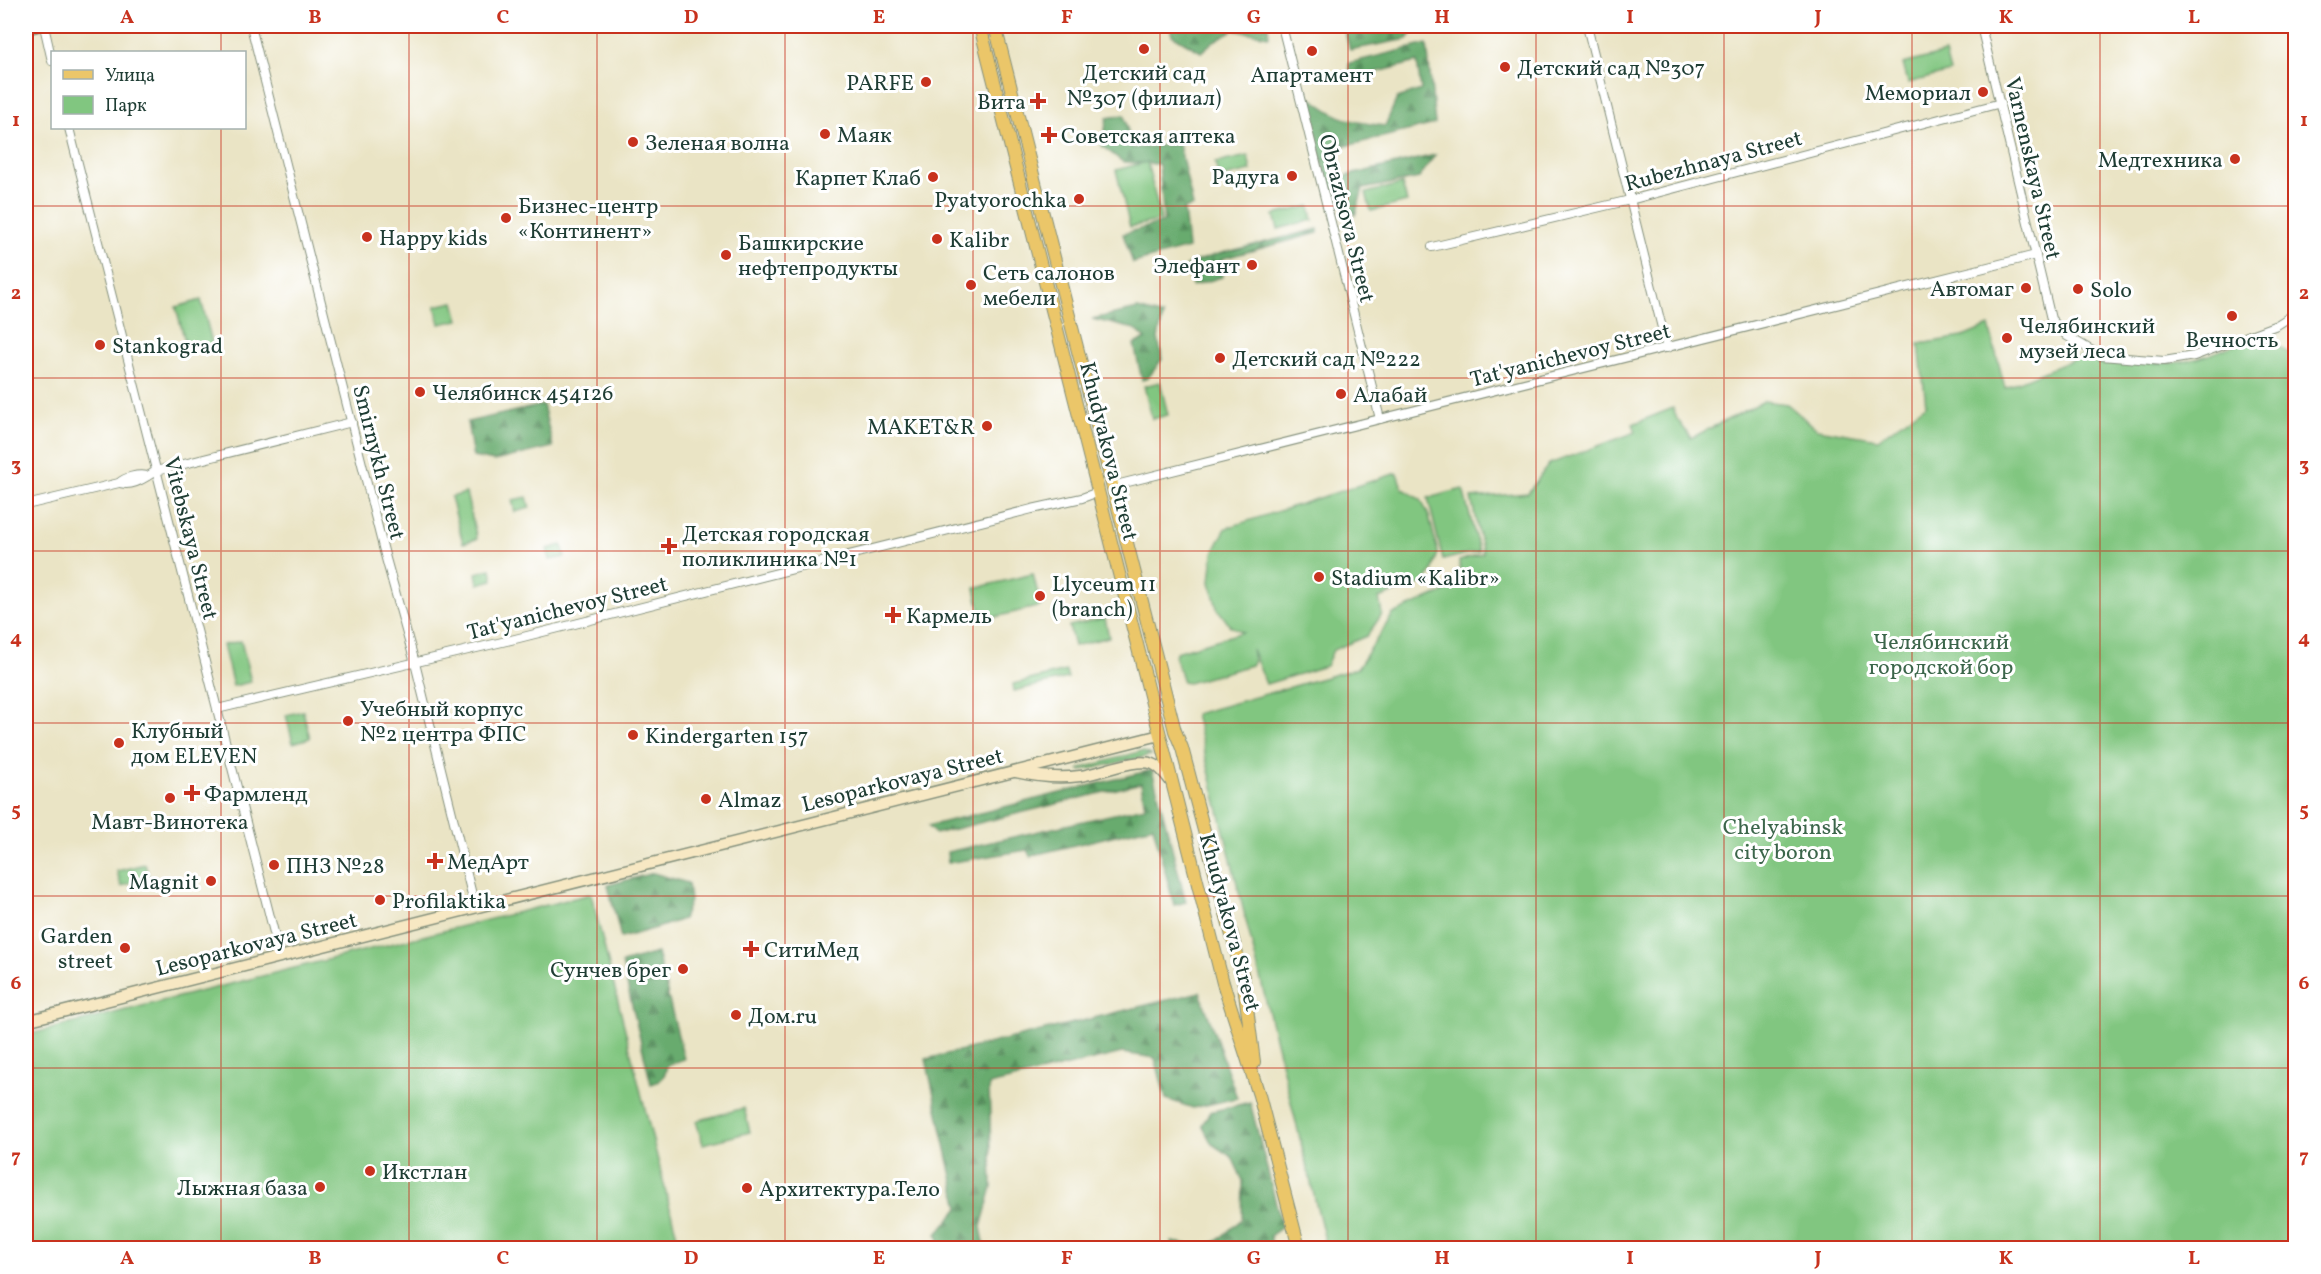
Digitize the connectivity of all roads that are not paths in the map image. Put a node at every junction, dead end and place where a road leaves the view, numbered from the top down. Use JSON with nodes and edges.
{"nodes":[{"id":1,"x":37,"y":26,"type":"edge"},
{"id":2,"x":44,"y":26,"type":"edge"},
{"id":3,"x":251,"y":26,"type":"edge"},
{"id":4,"x":980,"y":26,"type":"edge"},
{"id":5,"x":994,"y":26,"type":"edge"},
{"id":6,"x":1282,"y":26,"type":"edge"},
{"id":7,"x":1587,"y":26,"type":"edge"},
{"id":8,"x":1981,"y":26,"type":"edge"},
{"id":9,"x":26,"y":29,"type":"edge"},
{"id":10,"x":51,"y":57,"type":"edge"},
{"id":11,"x":2001,"y":104,"type":"junction"},
{"id":12,"x":69,"y":129,"type":"edge"},
{"id":13,"x":1630,"y":200,"type":"junction"},
{"id":14,"x":1432,"y":247,"type":"dead end"},
{"id":15,"x":2036,"y":255,"type":"junction"},
{"id":16,"x":2295,"y":313,"type":"edge"},
{"id":17,"x":1667,"y":348,"type":"junction"},
{"id":18,"x":1380,"y":419,"type":"junction"},
{"id":19,"x":352,"y":422,"type":"junction"},
{"id":20,"x":156,"y":471,"type":"junction"},
{"id":21,"x":1112,"y":486,"type":"junction"},
{"id":22,"x":1098,"y":492,"type":"junction"},
{"id":23,"x":26,"y":505,"type":"edge"},
{"id":24,"x":415,"y":663,"type":"junction"},
{"id":25,"x":217,"y":709,"type":"junction"},
{"id":26,"x":1175,"y":731,"type":"junction"},
{"id":27,"x":1160,"y":735,"type":"junction"},
{"id":28,"x":1013,"y":772,"type":"junction"},
{"id":29,"x":1174,"y":786,"type":"junction"},
{"id":30,"x":475,"y":907,"type":"junction"},
{"id":31,"x":280,"y":956,"type":"junction"},
{"id":32,"x":26,"y":1022,"type":"edge"},
{"id":33,"x":1259,"y":1095,"type":"junction"},
{"id":34,"x":1299,"y":1248,"type":"edge"}],
"edges":[{"from":1,"to":9,"type":"main road"},
{"from":2,"to":10,"type":"street"},
{"from":3,"to":19,"type":"street","name":"Smirnykh Street"},
{"from":4,"to":22,"type":"main road","name":"Khudyakova Street"},
{"from":5,"to":21,"type":"main road","name":"Khudyakova Street"},
{"from":6,"to":18,"type":"street","name":"Obraztsova Street"},
{"from":7,"to":13,"type":"street"},
{"from":8,"to":11,"type":"street","name":"Varnenskaya Street"},
{"from":11,"to":13,"type":"street","name":"Rubezhnaya Street"},
{"from":11,"to":15,"type":"street","name":"Varnenskaya Street"},
{"from":12,"to":20,"type":"street","name":"Vitebskaya Street"},
{"from":13,"to":14,"type":"street","name":"Rubezhnaya Street"},
{"from":13,"to":17,"type":"street"},
{"from":15,"to":16,"type":"street","name":"Varnenskaya Street"},
{"from":15,"to":17,"type":"street","name":"Tat'yanichevoy Street"},
{"from":17,"to":18,"type":"street","name":"Tat'yanichevoy Street"},
{"from":18,"to":21,"type":"street","name":"Tat'yanichevoy Street"},
{"from":19,"to":20,"type":"street"},
{"from":19,"to":24,"type":"street","name":"Smirnykh Street"},
{"from":20,"to":23,"type":"street"},
{"from":20,"to":25,"type":"street","name":"Vitebskaya Street"},
{"from":21,"to":22,"type":"main road"},
{"from":21,"to":26,"type":"main road","name":"Khudyakova Street"},
{"from":22,"to":24,"type":"street","name":"Tat'yanichevoy Street"},
{"from":22,"to":27,"type":"main road","name":"Khudyakova Street"},
{"from":24,"to":25,"type":"street","name":"Tat'yanichevoy Street"},
{"from":24,"to":30,"type":"street","name":"Smirnykh Street"},
{"from":25,"to":31,"type":"street","name":"Vitebskaya Street"},
{"from":26,"to":27,"type":"main road"},
{"from":26,"to":33,"type":"main road","name":"Khudyakova Street"},
{"from":27,"to":28,"type":"main road","name":"Lesoparkovaya Street"},
{"from":27,"to":29,"type":"main road","name":"Khudyakova Street"},
{"from":28,"to":29,"type":"main road"},
{"from":28,"to":30,"type":"main road","name":"Lesoparkovaya Street"},
{"from":29,"to":33,"type":"main road","name":"Khudyakova Street"},
{"from":30,"to":31,"type":"main road","name":"Lesoparkovaya Street"},
{"from":31,"to":32,"type":"main road","name":"Lesoparkovaya Street"},
{"from":33,"to":34,"type":"main road","name":"Khudyakova Street"}]}
